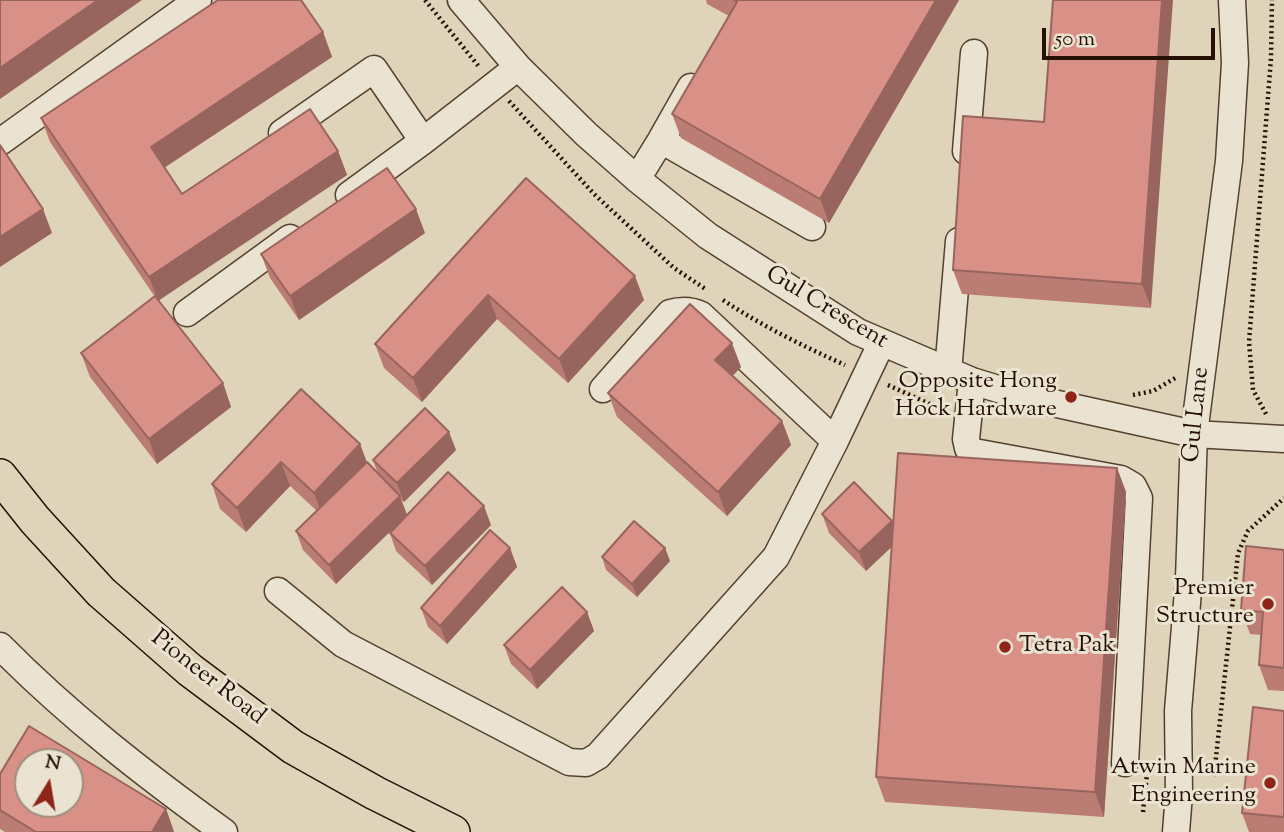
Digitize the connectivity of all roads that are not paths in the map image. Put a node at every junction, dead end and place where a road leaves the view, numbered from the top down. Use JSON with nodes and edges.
{"nodes":[{"id":1,"x":198,"y":0,"type":"edge"},
{"id":2,"x":1232,"y":0,"type":"edge"},
{"id":3,"x":472,"y":3,"type":"edge"},
{"id":4,"x":974,"y":53,"type":"dead end"},
{"id":5,"x":518,"y":67,"type":"junction"},
{"id":6,"x":701,"y":70,"type":"edge"},
{"id":7,"x":661,"y":140,"type":"junction"},
{"id":8,"x":424,"y":141,"type":"junction"},
{"id":9,"x":0,"y":142,"type":"edge"},
{"id":10,"x":260,"y":148,"type":"edge"},
{"id":11,"x":964,"y":174,"type":"edge"},
{"id":12,"x":636,"y":179,"type":"junction"},
{"id":13,"x":333,"y":206,"type":"edge"},
{"id":14,"x":961,"y":215,"type":"edge"},
{"id":15,"x":311,"y":222,"type":"edge"},
{"id":16,"x":812,"y":227,"type":"dead end"},
{"id":17,"x":187,"y":313,"type":"dead end"},
{"id":18,"x":881,"y":344,"type":"junction"},
{"id":19,"x":960,"y":377,"type":"junction"},
{"id":20,"x":604,"y":389,"type":"dead end"},
{"id":21,"x":1280,"y":427,"type":"edge"},
{"id":22,"x":1194,"y":434,"type":"junction"},
{"id":23,"x":835,"y":441,"type":"junction"},
{"id":24,"x":0,"y":476,"type":"edge"},
{"id":25,"x":278,"y":591,"type":"dead end"},
{"id":26,"x":0,"y":646,"type":"edge"},
{"id":27,"x":1125,"y":764,"type":"dead end"},
{"id":28,"x":224,"y":832,"type":"edge"},
{"id":29,"x":453,"y":832,"type":"edge"},
{"id":30,"x":1176,"y":832,"type":"edge"}],
"edges":[{"from":1,"to":9,"type":"street"},
{"from":2,"to":22,"type":"street","name":"Gul Lane"},
{"from":3,"to":5,"type":"street","name":"Gul Crescent"},
{"from":4,"to":11,"type":"street"},
{"from":5,"to":8,"type":"street"},
{"from":5,"to":12,"type":"street","name":"Gul Crescent"},
{"from":6,"to":7,"type":"street"},
{"from":7,"to":12,"type":"street"},
{"from":7,"to":16,"type":"street"},
{"from":8,"to":10,"type":"street"},
{"from":8,"to":13,"type":"street"},
{"from":12,"to":18,"type":"street","name":"Gul Crescent"},
{"from":14,"to":19,"type":"street"},
{"from":15,"to":17,"type":"street"},
{"from":18,"to":19,"type":"street","name":"Gul Crescent"},
{"from":18,"to":23,"type":"street"},
{"from":19,"to":22,"type":"street","name":"Gul Crescent"},
{"from":19,"to":27,"type":"street"},
{"from":20,"to":23,"type":"street"},
{"from":21,"to":22,"type":"street","name":"Gul Crescent"},
{"from":22,"to":30,"type":"street","name":"Gul Lane"},
{"from":23,"to":25,"type":"street"},
{"from":24,"to":29,"type":"main road","name":"Pioneer Road"},
{"from":26,"to":28,"type":"street"}]}
